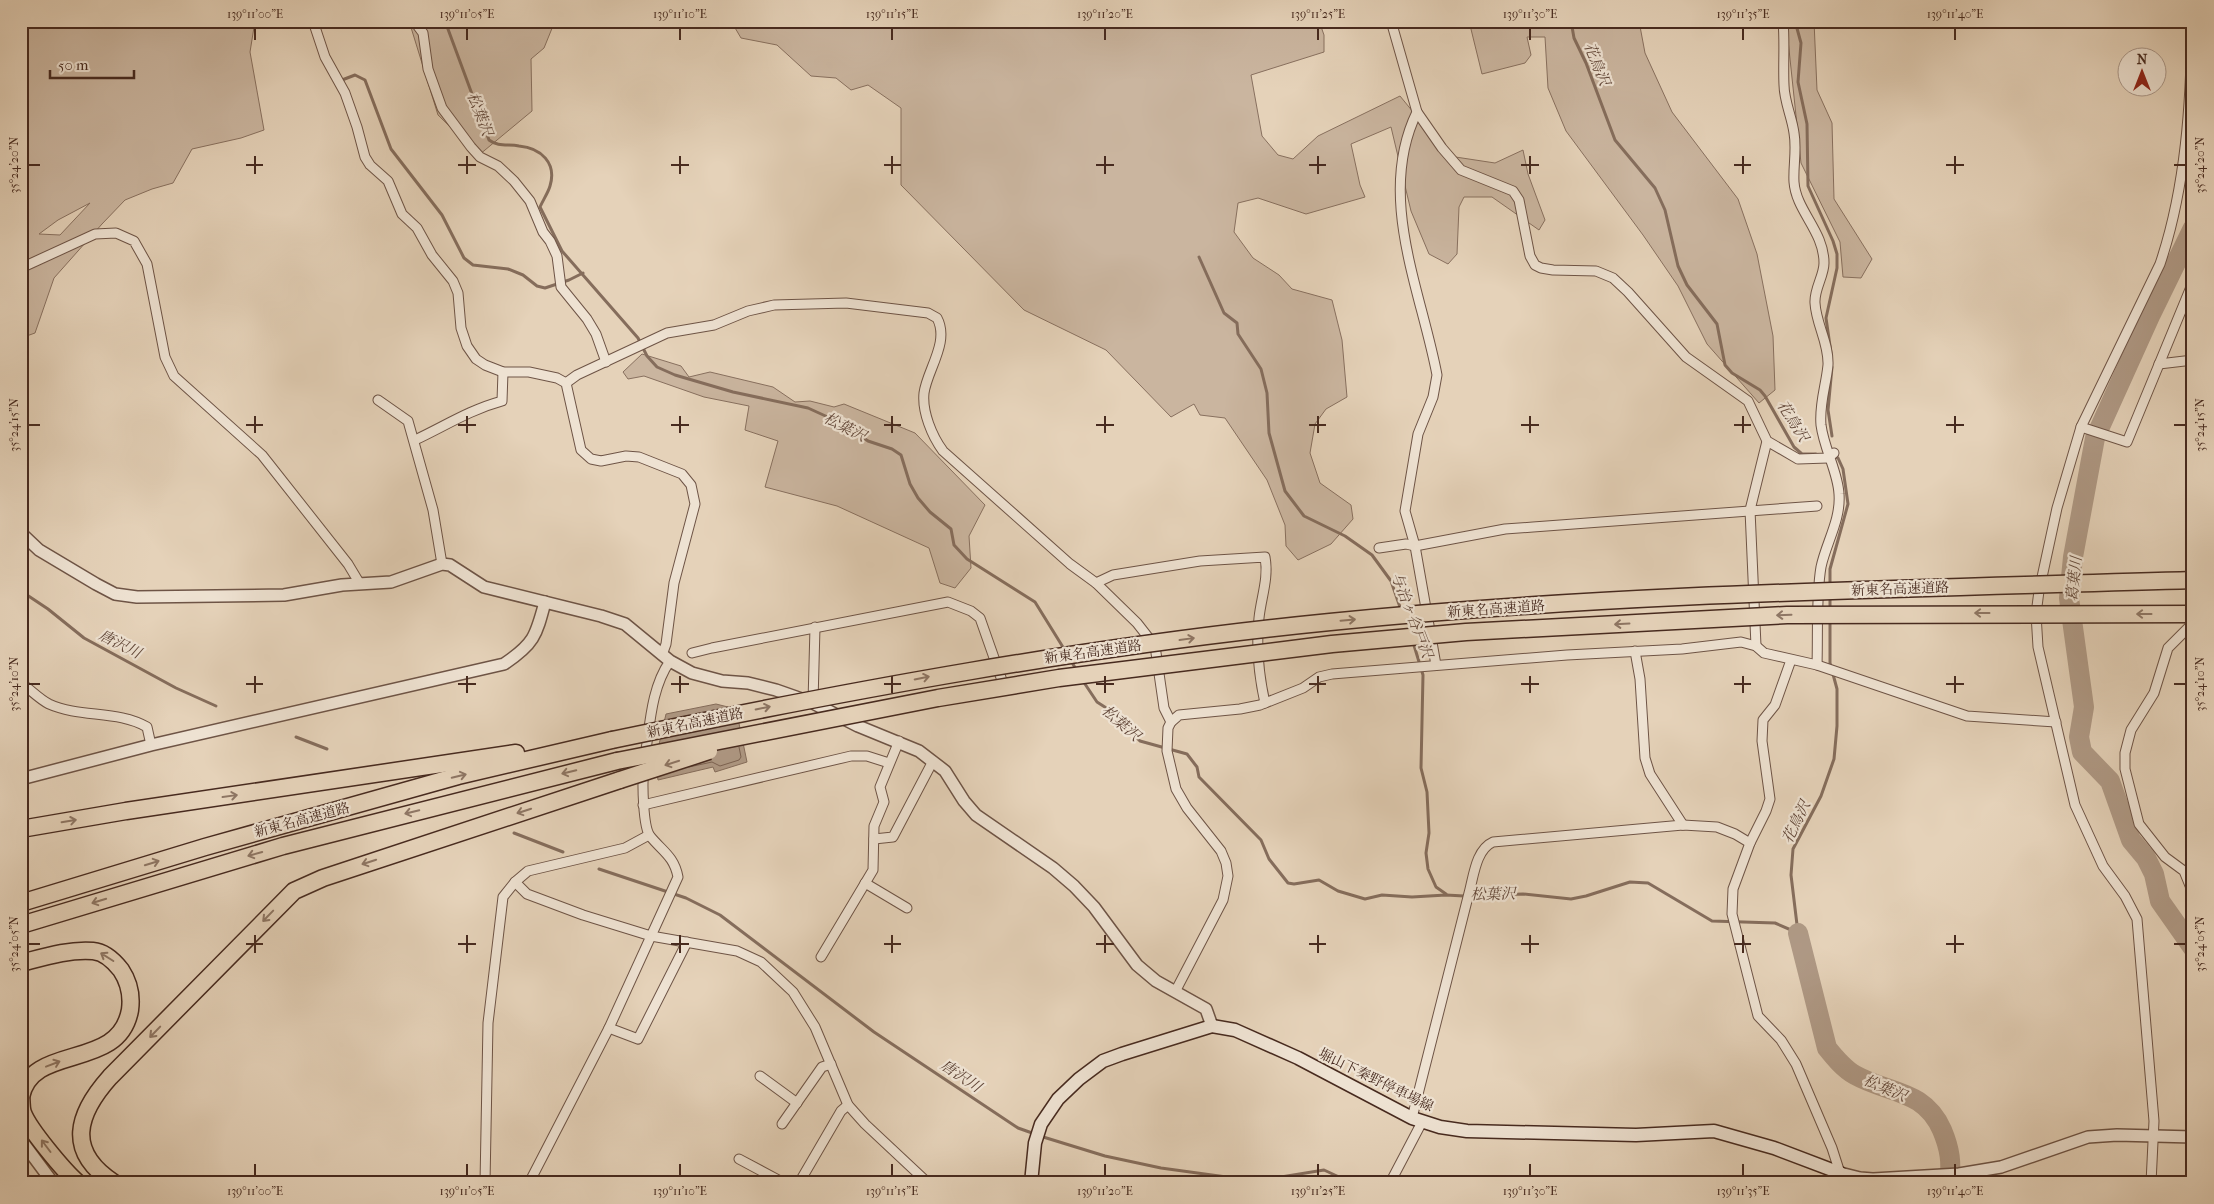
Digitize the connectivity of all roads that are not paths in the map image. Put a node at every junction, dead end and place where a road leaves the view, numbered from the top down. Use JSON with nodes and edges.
{"nodes":[{"id":1,"x":313,"y":21,"type":"edge"},
{"id":2,"x":414,"y":21,"type":"edge"},
{"id":3,"x":1391,"y":21,"type":"edge"},
{"id":4,"x":1783,"y":21,"type":"edge"},
{"id":5,"x":2192,"y":21,"type":"edge"},
{"id":6,"x":1417,"y":112,"type":"junction"},
{"id":7,"x":21,"y":268,"type":"edge"},
{"id":8,"x":2193,"y":282,"type":"edge"},
{"id":9,"x":2193,"y":360,"type":"edge"},
{"id":10,"x":606,"y":362,"type":"junction"},
{"id":11,"x":2159,"y":364,"type":"junction"},
{"id":12,"x":503,"y":372,"type":"junction"},
{"id":13,"x":566,"y":383,"type":"junction"},
{"id":14,"x":378,"y":400,"type":"dead end"},
{"id":15,"x":2083,"y":427,"type":"junction"},
{"id":16,"x":415,"y":440,"type":"junction"},
{"id":17,"x":1767,"y":440,"type":"junction"},
{"id":18,"x":1831,"y":455,"type":"junction"},
{"id":19,"x":1817,"y":506,"type":"dead end"},
{"id":20,"x":1750,"y":510,"type":"junction"},
{"id":21,"x":21,"y":533,"type":"edge"},
{"id":22,"x":1415,"y":546,"type":"junction"},
{"id":23,"x":1379,"y":548,"type":"dead end"},
{"id":24,"x":442,"y":564,"type":"junction"},
{"id":25,"x":2193,"y":580,"type":"edge"},
{"id":26,"x":1096,"y":583,"type":"junction"},
{"id":27,"x":360,"y":584,"type":"junction"},
{"id":28,"x":545,"y":602,"type":"junction"},
{"id":29,"x":2192,"y":624,"type":"edge"},
{"id":30,"x":815,"y":627,"type":"junction"},
{"id":31,"x":1756,"y":646,"type":"junction"},
{"id":32,"x":1635,"y":651,"type":"junction"},
{"id":33,"x":692,"y":654,"type":"dead end"},
{"id":34,"x":666,"y":658,"type":"junction"},
{"id":35,"x":1791,"y":660,"type":"junction"},
{"id":36,"x":1433,"y":666,"type":"junction"},
{"id":37,"x":1821,"y":667,"type":"junction"},
{"id":38,"x":21,"y":683,"type":"edge"},
{"id":39,"x":1007,"y":693,"type":"dead end"},
{"id":40,"x":813,"y":703,"type":"junction"},
{"id":41,"x":1265,"y":703,"type":"junction"},
{"id":42,"x":1171,"y":722,"type":"junction"},
{"id":43,"x":2056,"y":722,"type":"junction"},
{"id":44,"x":785,"y":727,"type":"junction"},
{"id":45,"x":612,"y":740,"type":"junction"},
{"id":46,"x":898,"y":741,"type":"junction"},
{"id":47,"x":151,"y":745,"type":"junction"},
{"id":48,"x":933,"y":761,"type":"junction"},
{"id":49,"x":889,"y":763,"type":"junction"},
{"id":50,"x":21,"y":779,"type":"edge"},
{"id":51,"x":643,"y":804,"type":"junction"},
{"id":52,"x":1683,"y":825,"type":"junction"},
{"id":53,"x":21,"y":829,"type":"edge"},
{"id":54,"x":649,"y":835,"type":"junction"},
{"id":55,"x":874,"y":838,"type":"junction"},
{"id":56,"x":1750,"y":843,"type":"junction"},
{"id":57,"x":515,"y":882,"type":"junction"},
{"id":58,"x":865,"y":883,"type":"junction"},
{"id":59,"x":2193,"y":893,"type":"edge"},
{"id":60,"x":21,"y":903,"type":"edge"},
{"id":61,"x":907,"y":908,"type":"dead end"},
{"id":62,"x":21,"y":925,"type":"edge"},
{"id":63,"x":651,"y":936,"type":"junction"},
{"id":64,"x":687,"y":942,"type":"junction"},
{"id":65,"x":821,"y":957,"type":"dead end"},
{"id":66,"x":21,"y":963,"type":"edge"},
{"id":67,"x":1175,"y":992,"type":"junction"},
{"id":68,"x":1212,"y":1026,"type":"junction"},
{"id":69,"x":609,"y":1028,"type":"junction"},
{"id":70,"x":830,"y":1064,"type":"junction"},
{"id":71,"x":760,"y":1076,"type":"dead end"},
{"id":72,"x":21,"y":1097,"type":"edge"},
{"id":73,"x":798,"y":1103,"type":"junction"},
{"id":74,"x":848,"y":1104,"type":"junction"},
{"id":75,"x":1417,"y":1120,"type":"junction"},
{"id":76,"x":782,"y":1124,"type":"dead end"},
{"id":77,"x":2154,"y":1136,"type":"junction"},
{"id":78,"x":2193,"y":1137,"type":"edge"},
{"id":79,"x":21,"y":1140,"type":"edge"},
{"id":80,"x":739,"y":1159,"type":"dead end"},
{"id":81,"x":1841,"y":1178,"type":"edge"},
{"id":82,"x":53,"y":1183,"type":"edge"},
{"id":83,"x":78,"y":1183,"type":"edge"},
{"id":84,"x":114,"y":1183,"type":"edge"},
{"id":85,"x":486,"y":1183,"type":"edge"},
{"id":86,"x":529,"y":1183,"type":"edge"},
{"id":87,"x":784,"y":1183,"type":"edge"},
{"id":88,"x":798,"y":1183,"type":"edge"},
{"id":89,"x":928,"y":1183,"type":"edge"},
{"id":90,"x":1030,"y":1183,"type":"edge"},
{"id":91,"x":1390,"y":1183,"type":"edge"},
{"id":92,"x":2151,"y":1183,"type":"edge"}],
"edges":[{"from":1,"to":12,"type":"street"},
{"from":2,"to":10,"type":"street"},
{"from":3,"to":6,"type":"street"},
{"from":4,"to":18,"type":"street"},
{"from":5,"to":15,"type":"street"},
{"from":6,"to":17,"type":"street"},
{"from":6,"to":22,"type":"street"},
{"from":7,"to":27,"type":"street"},
{"from":8,"to":11,"type":"street"},
{"from":9,"to":11,"type":"street"},
{"from":10,"to":13,"type":"street"},
{"from":10,"to":26,"type":"street"},
{"from":11,"to":15,"type":"street"},
{"from":12,"to":13,"type":"street"},
{"from":12,"to":16,"type":"street"},
{"from":13,"to":34,"type":"street"},
{"from":14,"to":16,"type":"street"},
{"from":15,"to":43,"type":"street"},
{"from":16,"to":24,"type":"street"},
{"from":17,"to":18,"type":"street"},
{"from":17,"to":20,"type":"street"},
{"from":18,"to":37,"type":"street"},
{"from":19,"to":20,"type":"street"},
{"from":20,"to":22,"type":"street"},
{"from":20,"to":31,"type":"street"},
{"from":21,"to":27,"type":"street"},
{"from":22,"to":23,"type":"street"},
{"from":22,"to":36,"type":"street"},
{"from":24,"to":27,"type":"street"},
{"from":24,"to":28,"type":"street"},
{"from":45,"to":25,"type":"highway","name":"新東名高速道路","one_way":true,"bridge":true},
{"from":26,"to":41,"type":"street"},
{"from":26,"to":42,"type":"street"},
{"from":28,"to":34,"type":"street"},
{"from":28,"to":47,"type":"street"},
{"from":29,"to":44,"type":"highway","name":"新東名高速道路","one_way":true,"bridge":true},
{"from":29,"to":59,"type":"street"},
{"from":30,"to":33,"type":"street"},
{"from":30,"to":39,"type":"street"},
{"from":30,"to":40,"type":"street"},
{"from":31,"to":32,"type":"street"},
{"from":31,"to":35,"type":"street"},
{"from":32,"to":36,"type":"street"},
{"from":32,"to":52,"type":"street"},
{"from":34,"to":40,"type":"street"},
{"from":34,"to":51,"type":"street"},
{"from":35,"to":37,"type":"street"},
{"from":35,"to":56,"type":"street"},
{"from":36,"to":41,"type":"street"},
{"from":37,"to":43,"type":"street"},
{"from":38,"to":47,"type":"street"},
{"from":40,"to":46,"type":"street"},
{"from":41,"to":42,"type":"street"},
{"from":42,"to":67,"type":"street"},
{"from":43,"to":77,"type":"street"},
{"from":44,"to":62,"type":"highway","name":"新東名高速道路","one_way":true,"bridge":true},
{"from":44,"to":84,"type":"highway","one_way":true,"bridge":true},
{"from":53,"to":45,"type":"highway","one_way":true},
{"from":60,"to":45,"type":"highway","name":"新東名高速道路","one_way":true},
{"from":46,"to":48,"type":"street"},
{"from":46,"to":49,"type":"street"},
{"from":47,"to":50,"type":"street"},
{"from":48,"to":55,"type":"street"},
{"from":48,"to":67,"type":"street"},
{"from":49,"to":51,"type":"street"},
{"from":49,"to":55,"type":"street"},
{"from":51,"to":54,"type":"street"},
{"from":52,"to":56,"type":"street"},
{"from":52,"to":75,"type":"street"},
{"from":54,"to":57,"type":"street"},
{"from":54,"to":63,"type":"street"},
{"from":55,"to":58,"type":"street"},
{"from":56,"to":81,"type":"street"},
{"from":57,"to":63,"type":"street"},
{"from":57,"to":85,"type":"street"},
{"from":58,"to":61,"type":"street"},
{"from":58,"to":65,"type":"street"},
{"from":63,"to":64,"type":"street"},
{"from":63,"to":69,"type":"street"},
{"from":64,"to":69,"type":"street"},
{"from":64,"to":70,"type":"street"},
{"from":72,"to":66,"type":"highway","one_way":true},
{"from":67,"to":68,"type":"street"},
{"from":68,"to":75,"type":"main road","name":"堀山下秦野停車場線"},
{"from":68,"to":90,"type":"main road","name":"堀山下秦野停車場線"},
{"from":69,"to":86,"type":"street"},
{"from":70,"to":73,"type":"street"},
{"from":70,"to":74,"type":"street"},
{"from":71,"to":73,"type":"street"},
{"from":83,"to":72,"type":"highway","one_way":true},
{"from":73,"to":76,"type":"street"},
{"from":74,"to":88,"type":"street"},
{"from":74,"to":89,"type":"street"},
{"from":75,"to":81,"type":"main road","name":"堀山下秦野停車場線"},
{"from":75,"to":91,"type":"street"},
{"from":77,"to":78,"type":"street"},
{"from":77,"to":81,"type":"street"},
{"from":77,"to":92,"type":"street"},
{"from":79,"to":82,"type":"street"},
{"from":80,"to":87,"type":"street"}]}
